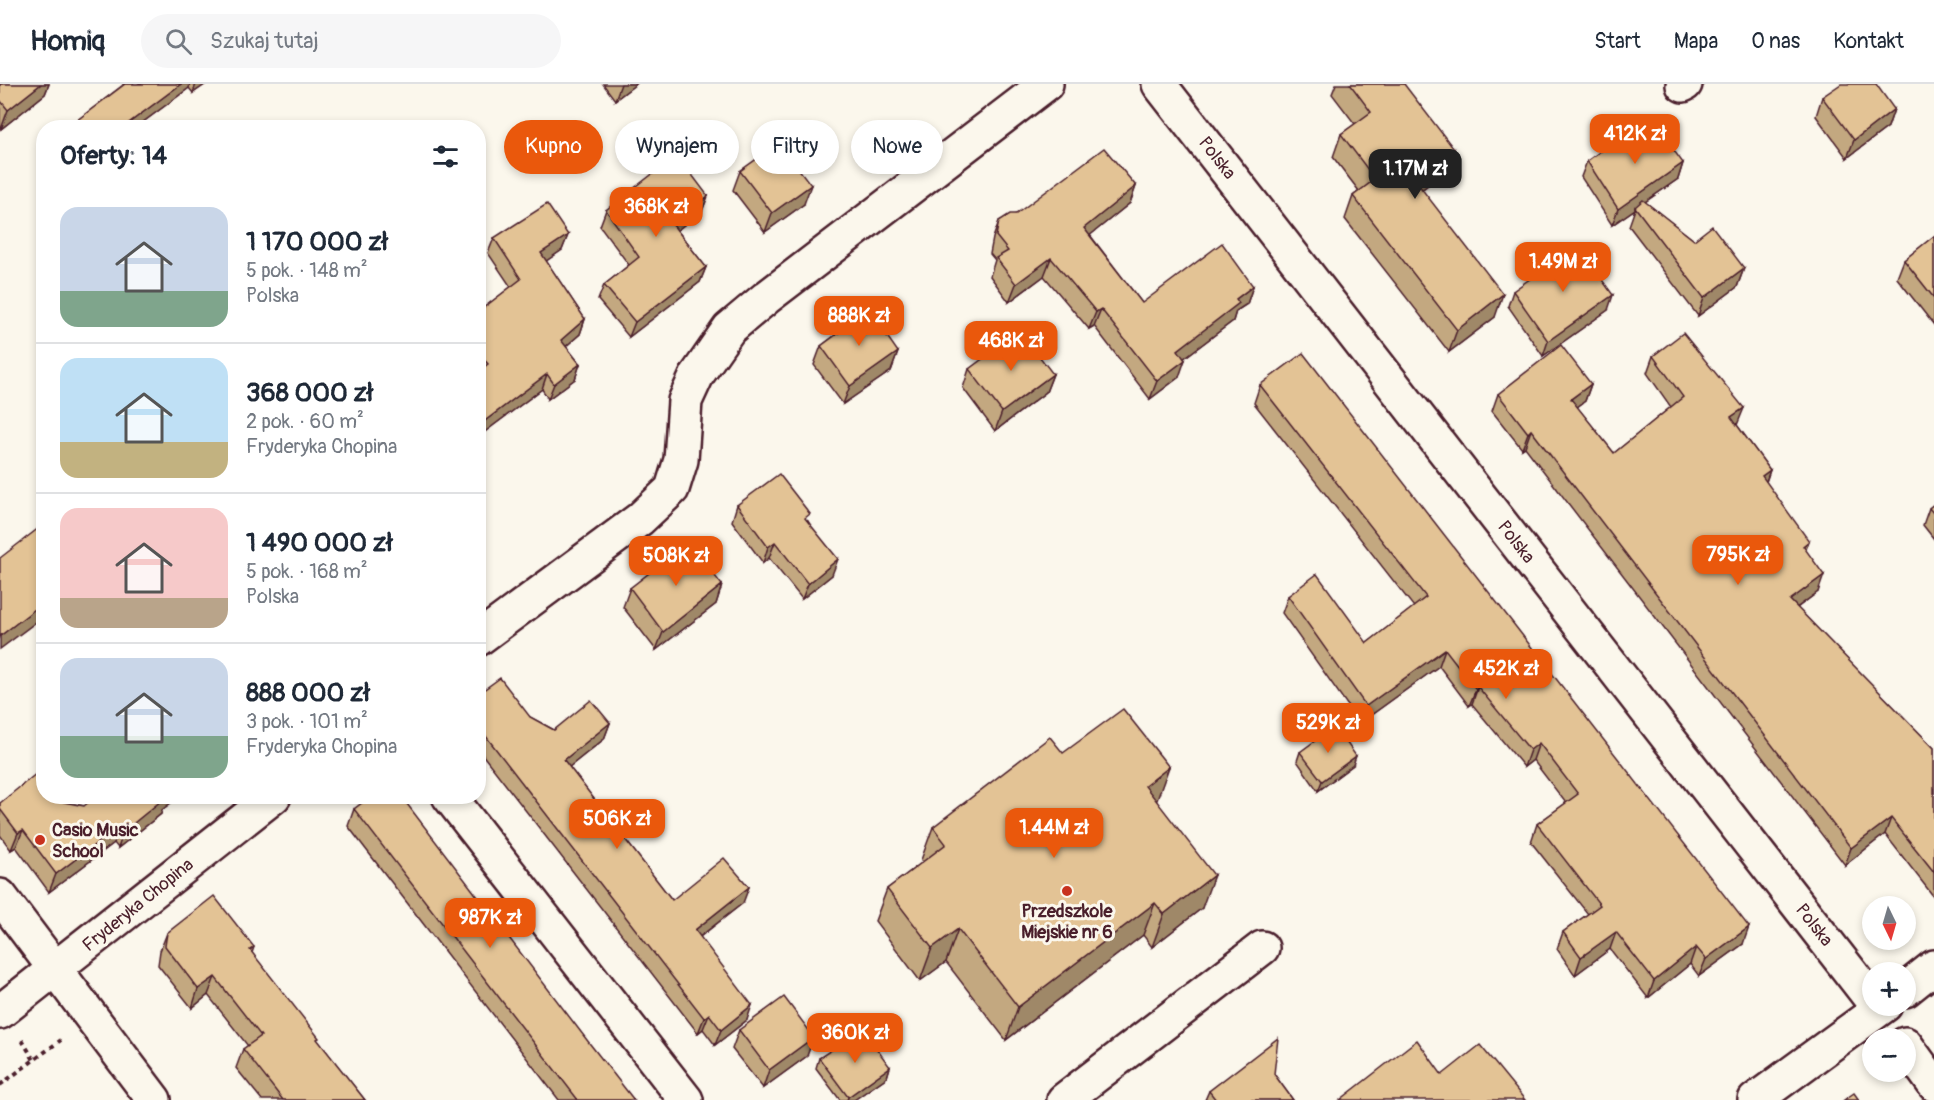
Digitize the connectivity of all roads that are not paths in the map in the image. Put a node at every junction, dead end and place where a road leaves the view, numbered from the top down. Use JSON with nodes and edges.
{"nodes":[{"id":1,"x":1046,"y":84,"type":"edge"},
{"id":2,"x":1159,"y":84,"type":"edge"},
{"id":3,"x":486,"y":633,"type":"edge"},
{"id":4,"x":264,"y":804,"type":"edge"},
{"id":5,"x":455,"y":804,"type":"edge"},
{"id":6,"x":0,"y":896,"type":"edge"},
{"id":7,"x":1262,"y":948,"type":"dead end"},
{"id":8,"x":1934,"y":967,"type":"edge"},
{"id":9,"x":56,"y":970,"type":"junction"},
{"id":10,"x":1916,"y":981,"type":"edge"},
{"id":11,"x":1862,"y":985,"type":"edge"},
{"id":12,"x":0,"y":1012,"type":"edge"},
{"id":13,"x":1864,"y":1016,"type":"edge"},
{"id":14,"x":1916,"y":1059,"type":"edge"},
{"id":15,"x":1934,"y":1084,"type":"edge"},
{"id":16,"x":154,"y":1100,"type":"edge"},
{"id":17,"x":686,"y":1100,"type":"edge"},
{"id":18,"x":1064,"y":1100,"type":"edge"},
{"id":19,"x":1755,"y":1100,"type":"edge"}],
"edges":[{"from":1,"to":3,"type":"street"},
{"from":2,"to":11,"type":"street","name":"Polska"},
{"from":4,"to":9,"type":"street","name":"Fryderyka Chopina"},
{"from":5,"to":17,"type":"street"},
{"from":6,"to":9,"type":"street"},
{"from":7,"to":18,"type":"street"},
{"from":8,"to":10,"type":"street"},
{"from":9,"to":12,"type":"street","name":"Fryderyka Chopina"},
{"from":9,"to":16,"type":"street"},
{"from":13,"to":19,"type":"street"},
{"from":14,"to":15,"type":"street"}]}
